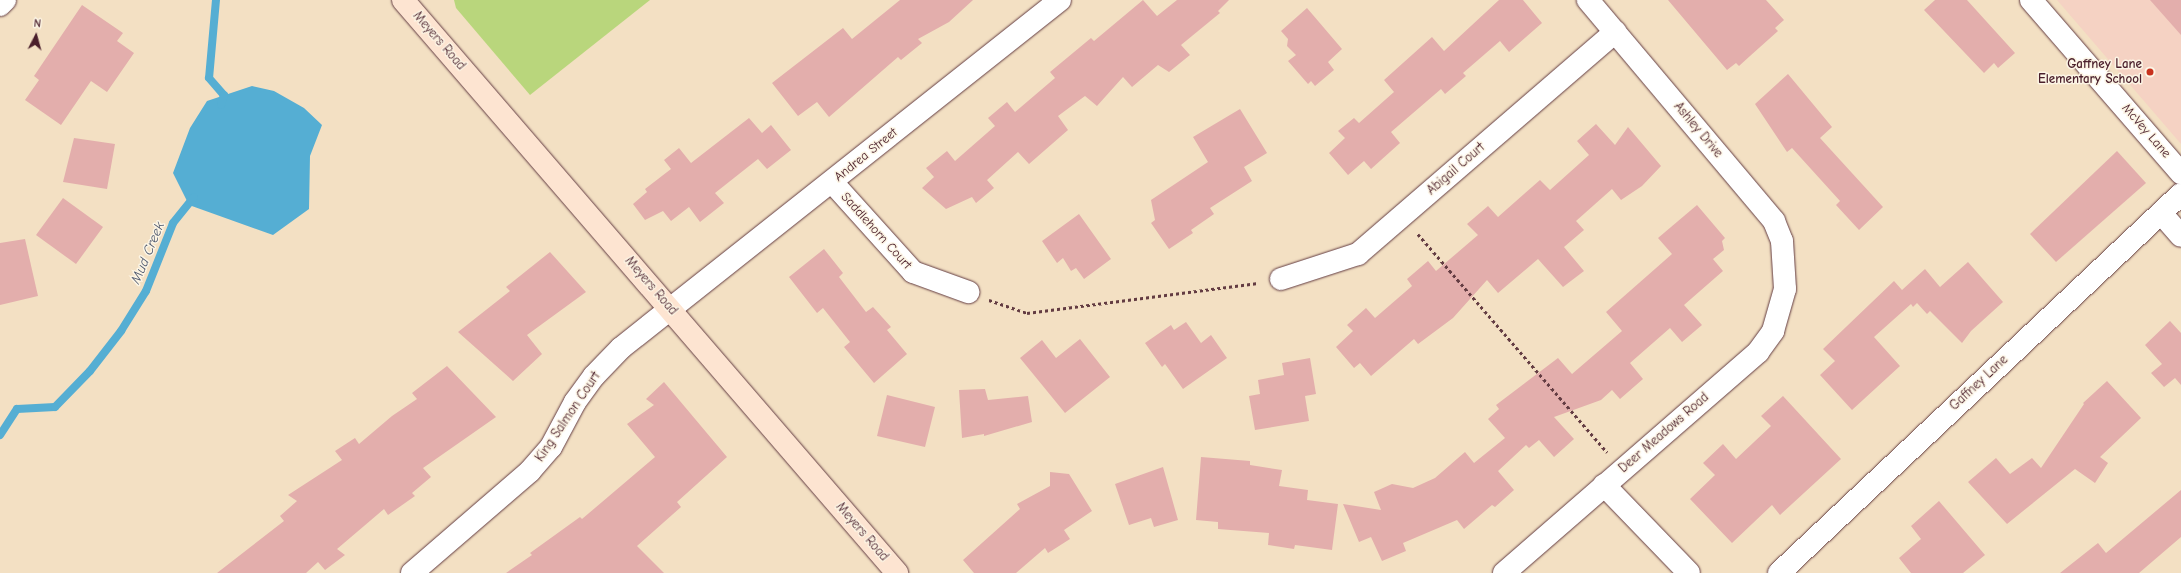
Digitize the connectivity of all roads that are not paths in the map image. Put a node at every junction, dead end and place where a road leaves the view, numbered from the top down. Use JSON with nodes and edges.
{"nodes":[{"id":1,"x":5,"y":0,"type":"edge"},
{"id":2,"x":1060,"y":0,"type":"edge"},
{"id":3,"x":1588,"y":0,"type":"edge"},
{"id":4,"x":2031,"y":0,"type":"edge"},
{"id":5,"x":406,"y":1,"type":"edge"},
{"id":6,"x":0,"y":5,"type":"edge"},
{"id":7,"x":1615,"y":32,"type":"junction"},
{"id":8,"x":2181,"y":173,"type":"edge"},
{"id":9,"x":832,"y":182,"type":"junction"},
{"id":10,"x":2181,"y":194,"type":"edge"},
{"id":11,"x":2161,"y":213,"type":"junction"},
{"id":12,"x":2181,"y":236,"type":"edge"},
{"id":13,"x":1786,"y":270,"type":"joint"},
{"id":14,"x":1281,"y":279,"type":"road end"},
{"id":15,"x":968,"y":292,"type":"road end"},
{"id":16,"x":672,"y":310,"type":"junction"},
{"id":17,"x":1604,"y":486,"type":"junction"},
{"id":18,"x":412,"y":573,"type":"edge"},
{"id":19,"x":897,"y":573,"type":"edge"},
{"id":20,"x":1504,"y":573,"type":"edge"},
{"id":21,"x":1689,"y":573,"type":"edge"},
{"id":22,"x":1779,"y":573,"type":"edge"}],
"edges":[{"from":1,"to":6,"type":"street"},
{"from":2,"to":9,"type":"street","name":"Andrea Street"},
{"from":3,"to":7,"type":"street","name":"Ashley Drive"},
{"from":4,"to":8,"type":"street","name":"McVey Lane"},
{"from":5,"to":16,"type":"main road","name":"Meyers Road"},
{"from":7,"to":13,"type":"street","name":"Ashley Drive"},
{"from":7,"to":14,"type":"street","name":"Abigail Court"},
{"from":9,"to":15,"type":"street","name":"Saddlehorn Court"},
{"from":9,"to":16,"type":"street","name":"Andrea Street"},
{"from":10,"to":11,"type":"street","name":"Gaffney Lane"},
{"from":11,"to":12,"type":"street"},
{"from":11,"to":22,"type":"street","name":"Gaffney Lane"},
{"from":13,"to":17,"type":"street","name":"Deer Meadows Road"},
{"from":16,"to":18,"type":"street","name":"King Salmon Court"},
{"from":16,"to":19,"type":"main road","name":"Meyers Road"},
{"from":17,"to":20,"type":"street","name":"Deer Meadows Road"},
{"from":17,"to":21,"type":"street"}]}
